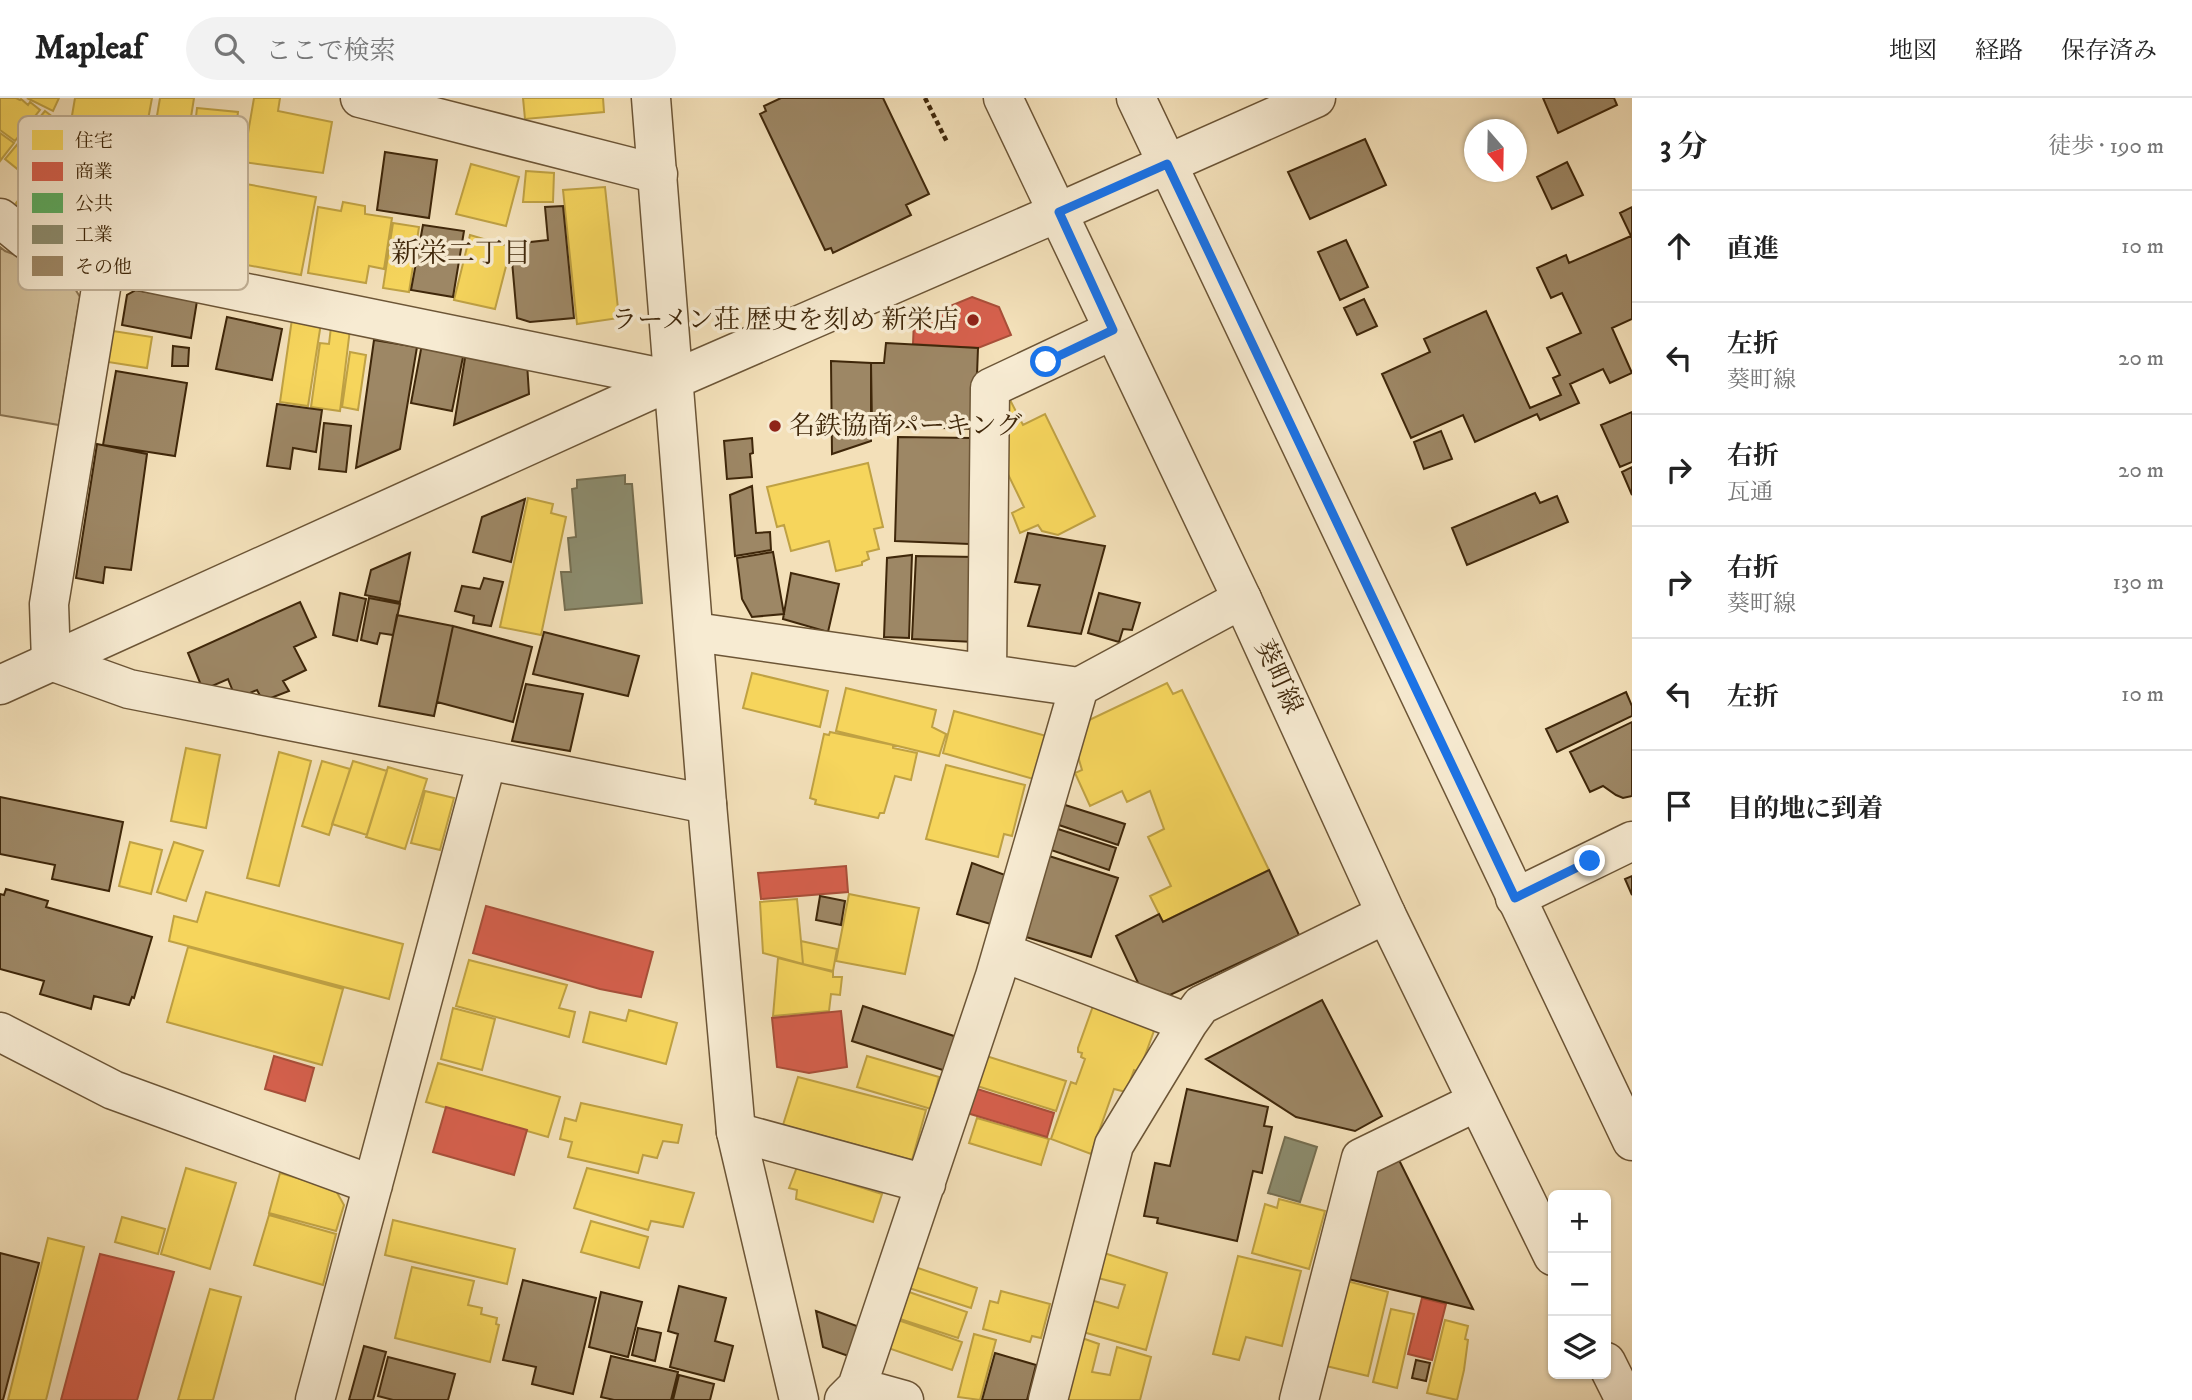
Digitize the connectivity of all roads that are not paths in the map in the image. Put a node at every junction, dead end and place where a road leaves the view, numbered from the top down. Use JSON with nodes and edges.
{"nodes":[{"id":1,"x":360,"y":98,"type":"edge"},
{"id":2,"x":651,"y":98,"type":"edge"},
{"id":3,"x":1003,"y":98,"type":"edge"},
{"id":4,"x":1136,"y":98,"type":"edge"},
{"id":5,"x":1317,"y":98,"type":"edge"},
{"id":6,"x":1167,"y":164,"type":"junction"},
{"id":7,"x":658,"y":174,"type":"junction"},
{"id":8,"x":1059,"y":212,"type":"junction"},
{"id":9,"x":0,"y":218,"type":"edge"},
{"id":10,"x":18,"y":233,"type":"edge"},
{"id":11,"x":101,"y":290,"type":"edge"},
{"id":12,"x":232,"y":290,"type":"edge"},
{"id":13,"x":1113,"y":330,"type":"junction"},
{"id":14,"x":673,"y":380,"type":"junction"},
{"id":15,"x":1242,"y":599,"type":"junction"},
{"id":16,"x":695,"y":632,"type":"junction"},
{"id":17,"x":51,"y":661,"type":"junction"},
{"id":18,"x":987,"y":674,"type":"junction"},
{"id":19,"x":0,"y":685,"type":"edge"},
{"id":20,"x":1079,"y":687,"type":"junction"},
{"id":21,"x":487,"y":760,"type":"junction"},
{"id":22,"x":707,"y":804,"type":"junction"},
{"id":23,"x":1632,"y":841,"type":"edge"},
{"id":24,"x":1515,"y":898,"type":"junction"},
{"id":25,"x":1386,"y":914,"type":"junction"},
{"id":26,"x":1002,"y":952,"type":"junction"},
{"id":27,"x":1188,"y":1023,"type":"junction"},
{"id":28,"x":0,"y":1032,"type":"edge"},
{"id":29,"x":1476,"y":1102,"type":"junction"},
{"id":30,"x":736,"y":1132,"type":"junction"},
{"id":31,"x":1632,"y":1141,"type":"edge"},
{"id":32,"x":926,"y":1184,"type":"junction"},
{"id":33,"x":373,"y":1185,"type":"junction"},
{"id":34,"x":1552,"y":1253,"type":"edge"},
{"id":35,"x":1611,"y":1372,"type":"edge"},
{"id":36,"x":850,"y":1394,"type":"edge"},
{"id":37,"x":315,"y":1400,"type":"edge"},
{"id":38,"x":799,"y":1400,"type":"edge"},
{"id":39,"x":904,"y":1400,"type":"edge"},
{"id":40,"x":1048,"y":1400,"type":"edge"},
{"id":41,"x":1299,"y":1400,"type":"edge"},
{"id":42,"x":1625,"y":1400,"type":"edge"}],
"edges":[{"from":1,"to":7,"type":"street"},
{"from":2,"to":7,"type":"street"},
{"from":3,"to":8,"type":"street","name":"葵町線"},
{"from":4,"to":6,"type":"street"},
{"from":5,"to":6,"type":"street"},
{"from":6,"to":8,"type":"street"},
{"from":6,"to":24,"type":"street"},
{"from":7,"to":14,"type":"street"},
{"from":8,"to":13,"type":"street","name":"葵町線"},
{"from":8,"to":14,"type":"street"},
{"from":9,"to":10,"type":"street"},
{"from":11,"to":17,"type":"street"},
{"from":12,"to":14,"type":"street"},
{"from":13,"to":15,"type":"street","name":"葵町線"},
{"from":13,"to":18,"type":"street"},
{"from":14,"to":16,"type":"street"},
{"from":14,"to":17,"type":"street"},
{"from":15,"to":20,"type":"street"},
{"from":15,"to":25,"type":"street","name":"葵町線"},
{"from":16,"to":18,"type":"street"},
{"from":16,"to":22,"type":"street"},
{"from":17,"to":19,"type":"street"},
{"from":17,"to":21,"type":"street"},
{"from":18,"to":20,"type":"street"},
{"from":20,"to":26,"type":"street"},
{"from":21,"to":22,"type":"street"},
{"from":21,"to":33,"type":"street"},
{"from":22,"to":30,"type":"street"},
{"from":23,"to":24,"type":"street"},
{"from":24,"to":31,"type":"street"},
{"from":25,"to":27,"type":"street"},
{"from":25,"to":29,"type":"street","name":"葵町線"},
{"from":26,"to":27,"type":"street"},
{"from":26,"to":32,"type":"street"},
{"from":27,"to":40,"type":"street"},
{"from":28,"to":33,"type":"street"},
{"from":29,"to":34,"type":"street","name":"葵町線"},
{"from":29,"to":41,"type":"street"},
{"from":30,"to":32,"type":"street"},
{"from":30,"to":38,"type":"street"},
{"from":32,"to":36,"type":"street"},
{"from":33,"to":37,"type":"street"},
{"from":35,"to":42,"type":"street"},
{"from":36,"to":39,"type":"street"}]}
